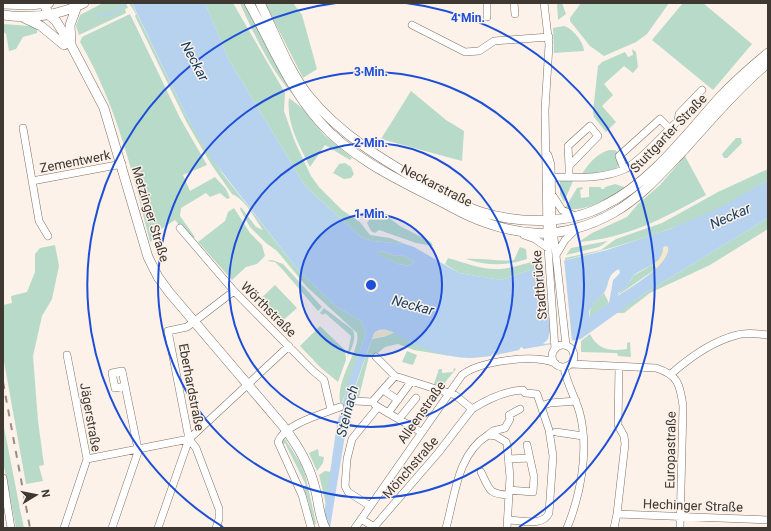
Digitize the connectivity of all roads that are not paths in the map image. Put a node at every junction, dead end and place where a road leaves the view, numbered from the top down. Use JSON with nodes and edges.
{"nodes":[{"id":1,"x":46,"y":3,"type":"edge"},
{"id":2,"x":249,"y":3,"type":"edge"},
{"id":3,"x":260,"y":3,"type":"edge"},
{"id":4,"x":487,"y":3,"type":"edge"},
{"id":5,"x":514,"y":3,"type":"edge"},
{"id":6,"x":544,"y":3,"type":"edge"},
{"id":7,"x":3,"y":4,"type":"edge"},
{"id":8,"x":81,"y":5,"type":"edge"},
{"id":9,"x":515,"y":14,"type":"dead end"},
{"id":10,"x":3,"y":15,"type":"edge"},
{"id":11,"x":21,"y":17,"type":"junction"},
{"id":12,"x":487,"y":17,"type":"dead end"},
{"id":13,"x":50,"y":18,"type":"junction"},
{"id":14,"x":265,"y":23,"type":"junction"},
{"id":15,"x":412,"y":25,"type":"dead end"},
{"id":16,"x":549,"y":37,"type":"junction"},
{"id":17,"x":67,"y":45,"type":"junction"},
{"id":18,"x":768,"y":53,"type":"edge"},
{"id":19,"x":768,"y":63,"type":"edge"},
{"id":20,"x":702,"y":90,"type":"dead end"},
{"id":21,"x":23,"y":128,"type":"dead end"},
{"id":22,"x":669,"y":128,"type":"junction"},
{"id":23,"x":366,"y":148,"type":"junction"},
{"id":24,"x":361,"y":157,"type":"junction"},
{"id":25,"x":122,"y":164,"type":"junction"},
{"id":26,"x":569,"y":166,"type":"junction"},
{"id":27,"x":624,"y":169,"type":"junction"},
{"id":28,"x":549,"y":177,"type":"junction"},
{"id":29,"x":569,"y":177,"type":"junction"},
{"id":30,"x":32,"y":181,"type":"junction"},
{"id":31,"x":552,"y":195,"type":"junction"},
{"id":32,"x":575,"y":216,"type":"junction"},
{"id":33,"x":512,"y":218,"type":"junction"},
{"id":34,"x":549,"y":220,"type":"junction"},
{"id":35,"x":180,"y":228,"type":"dead end"},
{"id":36,"x":578,"y":228,"type":"junction"},
{"id":37,"x":514,"y":230,"type":"junction"},
{"id":38,"x":550,"y":232,"type":"junction"},
{"id":39,"x":48,"y":236,"type":"dead end"},
{"id":40,"x":548,"y":252,"type":"junction"},
{"id":41,"x":556,"y":255,"type":"junction"},
{"id":42,"x":234,"y":290,"type":"junction"},
{"id":43,"x":195,"y":322,"type":"junction"},
{"id":44,"x":768,"y":335,"type":"edge"},
{"id":45,"x":566,"y":344,"type":"junction"},
{"id":46,"x":289,"y":346,"type":"junction"},
{"id":47,"x":555,"y":348,"type":"junction"},
{"id":48,"x":67,"y":355,"type":"dead end"},
{"id":49,"x":575,"y":356,"type":"junction"},
{"id":50,"x":376,"y":357,"type":"dead end"},
{"id":51,"x":539,"y":359,"type":"junction"},
{"id":52,"x":555,"y":363,"type":"junction"},
{"id":53,"x":572,"y":364,"type":"junction"},
{"id":54,"x":591,"y":364,"type":"junction"},
{"id":55,"x":619,"y":367,"type":"junction"},
{"id":56,"x":564,"y":368,"type":"junction"},
{"id":57,"x":671,"y":374,"type":"junction"},
{"id":58,"x":395,"y":376,"type":"junction"},
{"id":59,"x":411,"y":382,"type":"junction"},
{"id":60,"x":247,"y":384,"type":"junction"},
{"id":61,"x":125,"y":386,"type":"dead end"},
{"id":62,"x":384,"y":390,"type":"junction"},
{"id":63,"x":449,"y":393,"type":"junction"},
{"id":64,"x":416,"y":398,"type":"dead end"},
{"id":65,"x":398,"y":400,"type":"junction"},
{"id":66,"x":356,"y":401,"type":"dead end"},
{"id":67,"x":576,"y":402,"type":"junction"},
{"id":68,"x":375,"y":404,"type":"junction"},
{"id":69,"x":340,"y":406,"type":"dead end"},
{"id":70,"x":541,"y":406,"type":"junction"},
{"id":71,"x":472,"y":409,"type":"junction"},
{"id":72,"x":520,"y":409,"type":"dead end"},
{"id":73,"x":331,"y":410,"type":"junction"},
{"id":74,"x":388,"y":413,"type":"junction"},
{"id":75,"x":399,"y":419,"type":"junction"},
{"id":76,"x":287,"y":431,"type":"junction"},
{"id":77,"x":553,"y":431,"type":"junction"},
{"id":78,"x":420,"y":432,"type":"junction"},
{"id":79,"x":488,"y":435,"type":"junction"},
{"id":80,"x":583,"y":436,"type":"junction"},
{"id":81,"x":189,"y":438,"type":"junction"},
{"id":82,"x":527,"y":445,"type":"dead end"},
{"id":83,"x":138,"y":449,"type":"junction"},
{"id":84,"x":530,"y":458,"type":"junction"},
{"id":85,"x":87,"y":459,"type":"junction"},
{"id":86,"x":508,"y":459,"type":"junction"},
{"id":87,"x":481,"y":472,"type":"dead end"},
{"id":88,"x":3,"y":478,"type":"edge"},
{"id":89,"x":509,"y":493,"type":"junction"},
{"id":90,"x":370,"y":506,"type":"junction"},
{"id":91,"x":617,"y":514,"type":"junction"},
{"id":92,"x":680,"y":517,"type":"junction"},
{"id":93,"x":361,"y":519,"type":"junction"},
{"id":94,"x":507,"y":520,"type":"junction"},
{"id":95,"x":768,"y":520,"type":"edge"},
{"id":96,"x":323,"y":524,"type":"edge"},
{"id":97,"x":447,"y":524,"type":"edge"},
{"id":98,"x":375,"y":527,"type":"edge"},
{"id":99,"x":11,"y":528,"type":"edge"},
{"id":100,"x":64,"y":528,"type":"edge"},
{"id":101,"x":112,"y":528,"type":"edge"},
{"id":102,"x":158,"y":528,"type":"edge"},
{"id":103,"x":216,"y":528,"type":"edge"},
{"id":104,"x":311,"y":528,"type":"edge"},
{"id":105,"x":355,"y":528,"type":"edge"},
{"id":106,"x":507,"y":528,"type":"edge"},
{"id":107,"x":568,"y":528,"type":"edge"},
{"id":108,"x":614,"y":528,"type":"edge"},
{"id":109,"x":680,"y":528,"type":"edge"}],
"edges":[{"from":1,"to":7,"type":"main road","name":"Metzinger Straße"},
{"from":1,"to":13,"type":"main road","name":"Metzinger Straße"},
{"from":2,"to":14,"type":"main road","name":"Neckarstraße"},
{"from":3,"to":14,"type":"main road","name":"Neckarstraße"},
{"from":4,"to":12,"type":"street"},
{"from":5,"to":9,"type":"street"},
{"from":6,"to":16,"type":"street"},
{"from":8,"to":13,"type":"main road"},
{"from":8,"to":17,"type":"main road"},
{"from":10,"to":11,"type":"main road"},
{"from":11,"to":13,"type":"main road"},
{"from":11,"to":17,"type":"main road"},
{"from":13,"to":17,"type":"main road","name":"Metzinger Straße"},
{"from":14,"to":23,"type":"main road","name":"Neckarstraße"},
{"from":14,"to":24,"type":"main road","name":"Neckarstraße"},
{"from":15,"to":16,"type":"street"},
{"from":16,"to":28,"type":"street"},
{"from":17,"to":25,"type":"main road","name":"Metzinger Straße"},
{"from":18,"to":32,"type":"main road","name":"Stuttgarter Straße"},
{"from":19,"to":36,"type":"main road","name":"Stuttgarter Straße"},
{"from":20,"to":22,"type":"street"},
{"from":21,"to":30,"type":"street","name":"Zementwerk"},
{"from":22,"to":27,"type":"street"},
{"from":22,"to":27,"type":"street"},
{"from":23,"to":24,"type":"main road"},
{"from":23,"to":33,"type":"main road","name":"Neckarstraße"},
{"from":24,"to":37,"type":"main road","name":"Neckarstraße"},
{"from":25,"to":30,"type":"street","name":"Zementwerk"},
{"from":25,"to":43,"type":"main road","name":"Metzinger Straße"},
{"from":26,"to":26,"type":"street"},
{"from":26,"to":29,"type":"street"},
{"from":27,"to":29,"type":"street"},
{"from":28,"to":29,"type":"street"},
{"from":28,"to":31,"type":"street"},
{"from":28,"to":34,"type":"street"},
{"from":30,"to":39,"type":"street","name":"Zementwerk"},
{"from":31,"to":32,"type":"street"},
{"from":31,"to":34,"type":"street"},
{"from":32,"to":34,"type":"main road","name":"Stuttgarter Straße"},
{"from":33,"to":34,"type":"main road","name":"Neckarstraße"},
{"from":33,"to":37,"type":"main road"},
{"from":34,"to":38,"type":"street","name":"Stadtbrücke"},
{"from":35,"to":42,"type":"street","name":"Wörthstraße"},
{"from":36,"to":38,"type":"main road","name":"Stuttgarter Straße"},
{"from":36,"to":41,"type":"street"},
{"from":37,"to":38,"type":"main road","name":"Neckarstraße"},
{"from":37,"to":40,"type":"street"},
{"from":38,"to":40,"type":"street","name":"Stadtbrücke"},
{"from":38,"to":41,"type":"street","name":"Stadtbrücke"},
{"from":40,"to":47,"type":"street","name":"Stadtbrücke"},
{"from":41,"to":45,"type":"street","name":"Stadtbrücke"},
{"from":42,"to":43,"type":"street"},
{"from":42,"to":46,"type":"street","name":"Wörthstraße"},
{"from":43,"to":60,"type":"main road","name":"Metzinger Straße"},
{"from":43,"to":81,"type":"street","name":"Eberhardstraße"},
{"from":44,"to":57,"type":"street"},
{"from":45,"to":47,"type":"street"},
{"from":45,"to":49,"type":"street"},
{"from":46,"to":60,"type":"street"},
{"from":46,"to":73,"type":"street","name":"Wörthstraße"},
{"from":47,"to":51,"type":"street","name":"Alleenstraße"},
{"from":47,"to":52,"type":"street"},
{"from":48,"to":85,"type":"street","name":"Jägerstraße"},
{"from":49,"to":53,"type":"street"},
{"from":49,"to":54,"type":"street"},
{"from":50,"to":58,"type":"street"},
{"from":51,"to":52,"type":"street","name":"Alleenstraße"},
{"from":51,"to":63,"type":"street","name":"Alleenstraße"},
{"from":52,"to":56,"type":"street"},
{"from":53,"to":54,"type":"street"},
{"from":53,"to":56,"type":"street"},
{"from":54,"to":55,"type":"street"},
{"from":55,"to":57,"type":"street"},
{"from":55,"to":91,"type":"street"},
{"from":56,"to":67,"type":"street"},
{"from":57,"to":92,"type":"street","name":"Europastraße"},
{"from":58,"to":59,"type":"street"},
{"from":58,"to":62,"type":"street"},
{"from":59,"to":63,"type":"street"},
{"from":59,"to":65,"type":"street"},
{"from":60,"to":76,"type":"main road","name":"Metzinger Straße"},
{"from":60,"to":81,"type":"street"},
{"from":61,"to":83,"type":"street"},
{"from":62,"to":65,"type":"street"},
{"from":62,"to":68,"type":"street"},
{"from":63,"to":71,"type":"street"},
{"from":63,"to":78,"type":"street","name":"Alleenstraße"},
{"from":64,"to":75,"type":"street"},
{"from":65,"to":74,"type":"street"},
{"from":66,"to":68,"type":"street"},
{"from":67,"to":70,"type":"street"},
{"from":67,"to":80,"type":"street"},
{"from":68,"to":74,"type":"street"},
{"from":68,"to":90,"type":"street"},
{"from":69,"to":73,"type":"street"},
{"from":70,"to":71,"type":"street","name":"Mönchstraße"},
{"from":70,"to":77,"type":"street"},
{"from":71,"to":98,"type":"street","name":"Mönchstraße"},
{"from":72,"to":79,"type":"street"},
{"from":73,"to":76,"type":"street"},
{"from":74,"to":75,"type":"street"},
{"from":75,"to":78,"type":"street"},
{"from":76,"to":96,"type":"main road","name":"Metzinger Straße"},
{"from":76,"to":104,"type":"street"},
{"from":77,"to":80,"type":"street"},
{"from":77,"to":94,"type":"street"},
{"from":78,"to":90,"type":"street","name":"Alleenstraße"},
{"from":79,"to":86,"type":"street"},
{"from":79,"to":97,"type":"street"},
{"from":80,"to":107,"type":"street"},
{"from":81,"to":83,"type":"street"},
{"from":81,"to":102,"type":"street"},
{"from":81,"to":103,"type":"street","name":"Eberhardstraße"},
{"from":82,"to":84,"type":"street"},
{"from":83,"to":85,"type":"street"},
{"from":83,"to":101,"type":"street"},
{"from":84,"to":86,"type":"street"},
{"from":84,"to":89,"type":"street"},
{"from":85,"to":100,"type":"street","name":"Jägerstraße"},
{"from":86,"to":89,"type":"street"},
{"from":87,"to":89,"type":"street"},
{"from":88,"to":99,"type":"street"},
{"from":89,"to":94,"type":"street"},
{"from":90,"to":93,"type":"street","name":"Alleenstraße"},
{"from":91,"to":92,"type":"street","name":"Hechinger Straße"},
{"from":91,"to":108,"type":"street"},
{"from":92,"to":95,"type":"street","name":"Hechinger Straße"},
{"from":92,"to":109,"type":"street","name":"Europastraße"},
{"from":93,"to":98,"type":"street","name":"Mönchstraße"},
{"from":93,"to":105,"type":"street","name":"Alleenstraße"},
{"from":94,"to":106,"type":"street"}]}
